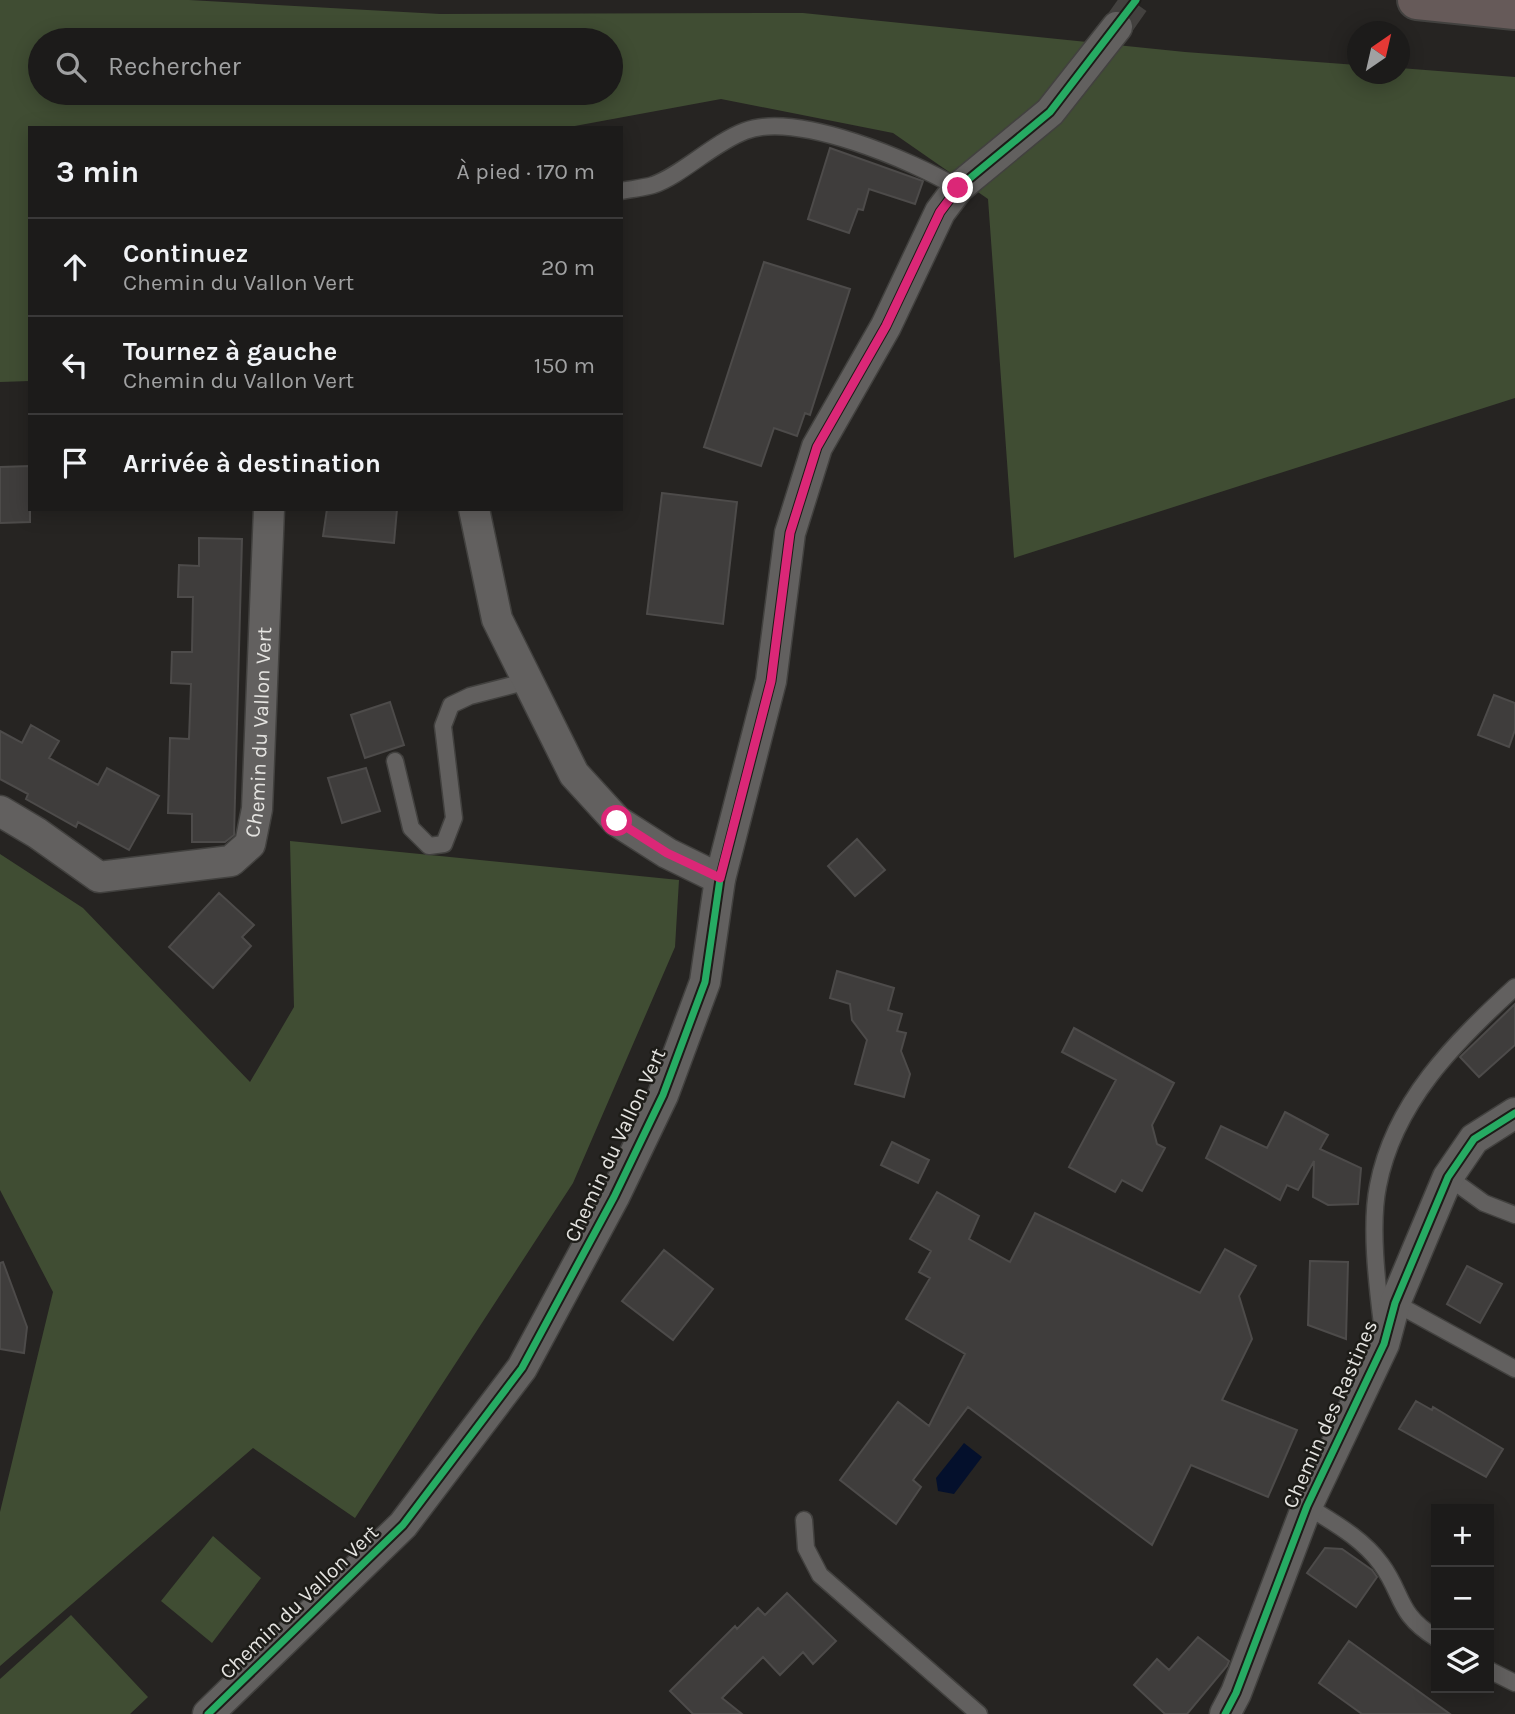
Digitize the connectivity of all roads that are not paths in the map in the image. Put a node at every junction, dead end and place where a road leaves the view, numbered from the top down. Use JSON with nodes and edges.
{"nodes":[{"id":1,"x":1417,"y":0,"type":"edge"},
{"id":2,"x":1515,"y":10,"type":"edge"},
{"id":3,"x":1117,"y":27,"type":"tunnel mouth"},
{"id":4,"x":958,"y":188,"type":"junction"},
{"id":5,"x":623,"y":191,"type":"edge"},
{"id":6,"x":269,"y":511,"type":"edge"},
{"id":7,"x":474,"y":511,"type":"edge"},
{"id":8,"x":528,"y":681,"type":"junction"},
{"id":9,"x":395,"y":761,"type":"dead end"},
{"id":10,"x":0,"y":811,"type":"edge"},
{"id":11,"x":720,"y":878,"type":"junction"},
{"id":12,"x":1515,"y":987,"type":"edge"},
{"id":13,"x":1515,"y":1113,"type":"edge"},
{"id":14,"x":1448,"y":1177,"type":"junction"},
{"id":15,"x":1515,"y":1215,"type":"edge"},
{"id":16,"x":1395,"y":1303,"type":"junction"},
{"id":17,"x":1384,"y":1344,"type":"junction"},
{"id":18,"x":1515,"y":1369,"type":"edge"},
{"id":19,"x":1307,"y":1506,"type":"junction"},
{"id":20,"x":804,"y":1520,"type":"dead end"},
{"id":21,"x":1431,"y":1635,"type":"edge"},
{"id":22,"x":1494,"y":1673,"type":"edge"},
{"id":23,"x":1515,"y":1684,"type":"edge"},
{"id":24,"x":208,"y":1714,"type":"edge"},
{"id":25,"x":979,"y":1714,"type":"edge"},
{"id":26,"x":1225,"y":1714,"type":"edge"}],
"edges":[{"from":1,"to":2,"type":"highway"},
{"from":3,"to":4,"type":"street","name":"Chemin du Vallon Vert"},
{"from":4,"to":5,"type":"lane"},
{"from":4,"to":11,"type":"street","name":"Chemin du Vallon Vert"},
{"from":6,"to":10,"type":"street","name":"Chemin du Vallon Vert"},
{"from":7,"to":8,"type":"street"},
{"from":8,"to":9,"type":"lane"},
{"from":8,"to":11,"type":"street"},
{"from":11,"to":24,"type":"street","name":"Chemin du Vallon Vert"},
{"from":12,"to":17,"type":"lane"},
{"from":13,"to":14,"type":"street","name":"Chemin des Rastines"},
{"from":14,"to":15,"type":"lane"},
{"from":14,"to":16,"type":"street","name":"Chemin des Rastines"},
{"from":16,"to":17,"type":"street","name":"Chemin des Rastines"},
{"from":16,"to":18,"type":"lane"},
{"from":17,"to":19,"type":"street","name":"Chemin des Rastines"},
{"from":19,"to":21,"type":"lane"},
{"from":19,"to":26,"type":"street","name":"Chemin des Rastines"},
{"from":20,"to":25,"type":"lane"},
{"from":22,"to":23,"type":"lane"}]}
